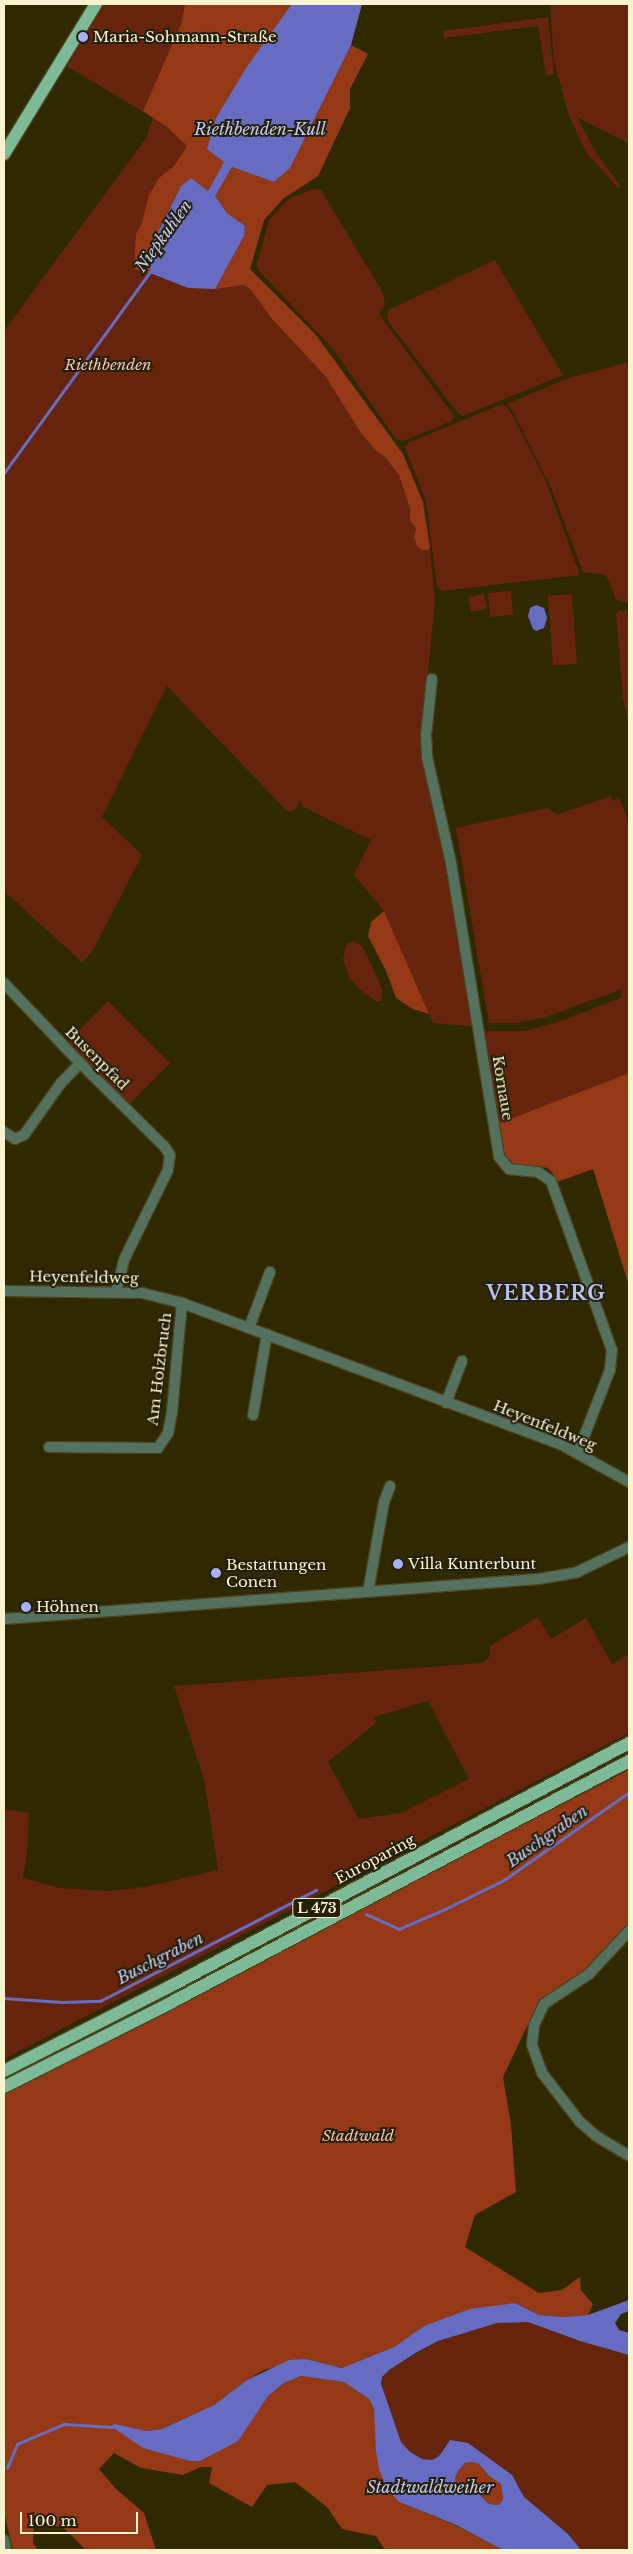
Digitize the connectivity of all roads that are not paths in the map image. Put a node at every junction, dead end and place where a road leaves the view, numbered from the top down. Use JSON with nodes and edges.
{"nodes":[{"id":1,"x":96,"y":4,"type":"edge"},
{"id":2,"x":4,"y":154,"type":"edge"},
{"id":3,"x":432,"y":679,"type":"dead end"},
{"id":4,"x":4,"y":983,"type":"edge"},
{"id":5,"x":80,"y":1063,"type":"junction"},
{"id":6,"x":4,"y":1132,"type":"edge"},
{"id":7,"x":270,"y":1272,"type":"dead end"},
{"id":8,"x":4,"y":1291,"type":"edge"},
{"id":9,"x":116,"y":1292,"type":"junction"},
{"id":10,"x":182,"y":1303,"type":"junction"},
{"id":11,"x":249,"y":1328,"type":"junction"},
{"id":12,"x":267,"y":1334,"type":"junction"},
{"id":13,"x":462,"y":1361,"type":"dead end"},
{"id":14,"x":446,"y":1403,"type":"junction"},
{"id":15,"x":253,"y":1415,"type":"dead end"},
{"id":16,"x":49,"y":1447,"type":"dead end"},
{"id":17,"x":578,"y":1452,"type":"junction"},
{"id":18,"x":629,"y":1482,"type":"edge"},
{"id":19,"x":390,"y":1486,"type":"dead end"},
{"id":20,"x":629,"y":1547,"type":"edge"},
{"id":21,"x":368,"y":1592,"type":"junction"},
{"id":22,"x":4,"y":1619,"type":"edge"},
{"id":23,"x":629,"y":1743,"type":"edge"},
{"id":24,"x":629,"y":1761,"type":"edge"},
{"id":25,"x":629,"y":1931,"type":"edge"},
{"id":26,"x":4,"y":2071,"type":"edge"},
{"id":27,"x":4,"y":2088,"type":"edge"},
{"id":28,"x":629,"y":2156,"type":"edge"},
{"id":29,"x":4,"y":2540,"type":"edge"},
{"id":30,"x":6,"y":2550,"type":"edge"}],
"edges":[{"from":1,"to":2,"type":"main road"},
{"from":3,"to":17,"type":"street","name":"Kornaue"},
{"from":4,"to":5,"type":"street","name":"Busenpfad"},
{"from":5,"to":6,"type":"street"},
{"from":5,"to":9,"type":"street","name":"Busenpfad"},
{"from":7,"to":11,"type":"street"},
{"from":8,"to":9,"type":"street","name":"Heyenfeldweg"},
{"from":9,"to":10,"type":"street","name":"Heyenfeldweg"},
{"from":10,"to":11,"type":"street","name":"Heyenfeldweg"},
{"from":10,"to":16,"type":"street","name":"Am Holzbruch"},
{"from":11,"to":12,"type":"street","name":"Heyenfeldweg"},
{"from":12,"to":14,"type":"street","name":"Heyenfeldweg"},
{"from":12,"to":15,"type":"street"},
{"from":13,"to":14,"type":"street"},
{"from":14,"to":17,"type":"street","name":"Heyenfeldweg"},
{"from":17,"to":18,"type":"street","name":"Heyenfeldweg"},
{"from":19,"to":21,"type":"street"},
{"from":20,"to":21,"type":"street"},
{"from":21,"to":22,"type":"street"},
{"from":23,"to":26,"type":"main road","name":"Europaring","number":"L 473"},
{"from":24,"to":27,"type":"main road","name":"Europaring","number":"L 473"},
{"from":25,"to":28,"type":"street"},
{"from":29,"to":30,"type":"street"}]}
